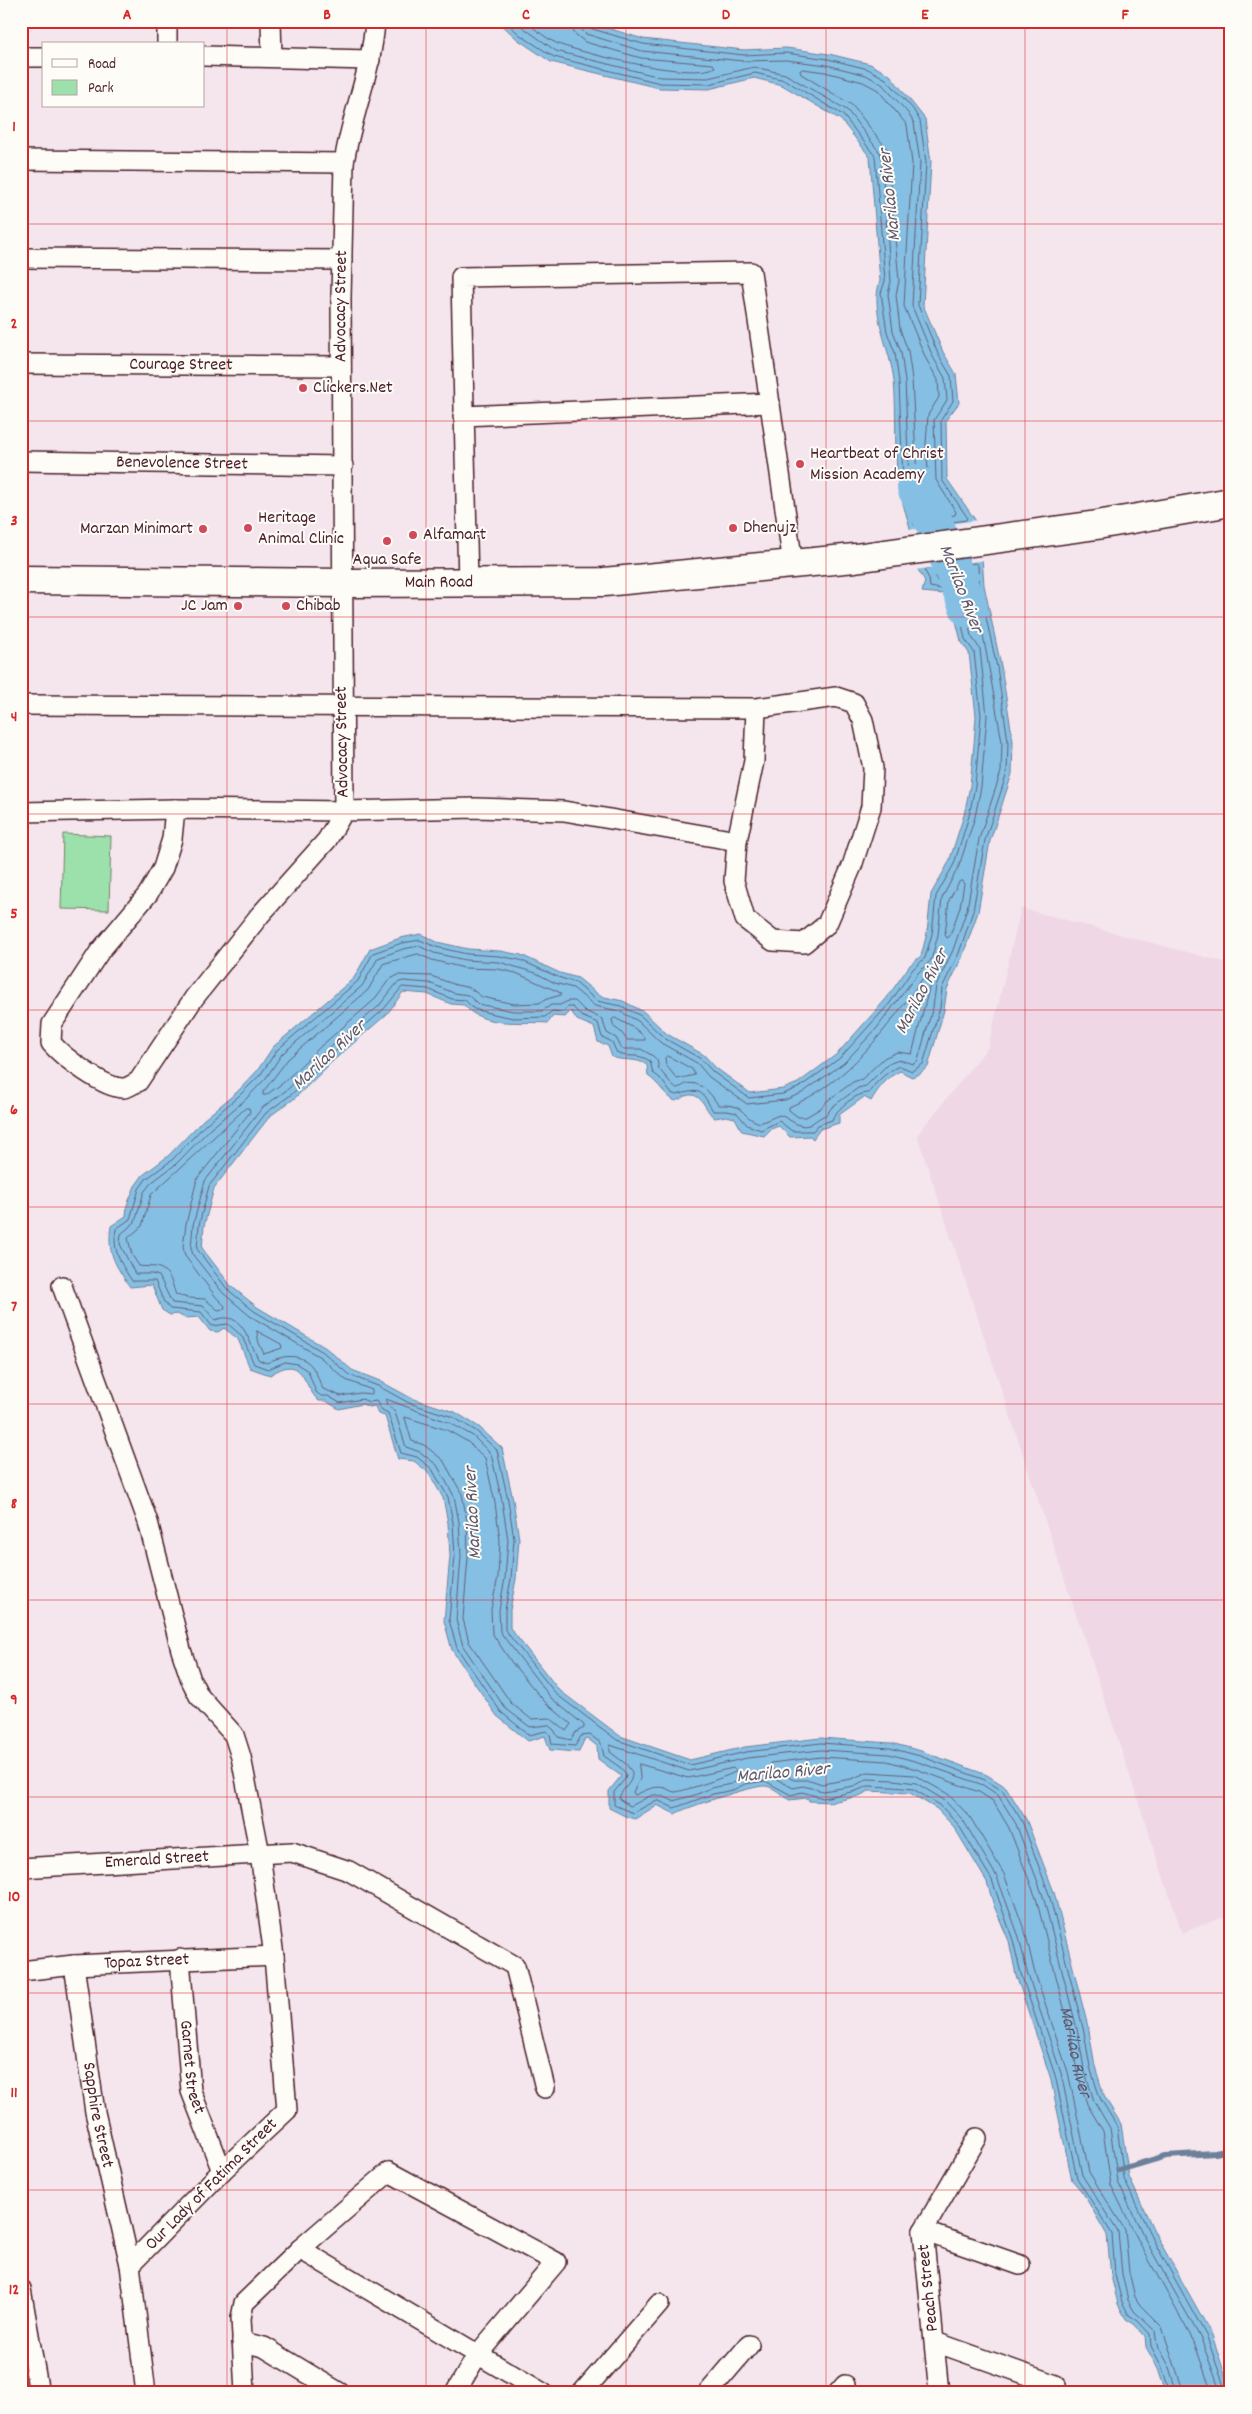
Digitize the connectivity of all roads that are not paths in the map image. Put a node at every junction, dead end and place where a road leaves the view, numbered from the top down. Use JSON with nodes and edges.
{"nodes":[{"id":1,"x":167,"y":21,"type":"edge"},
{"id":2,"x":271,"y":21,"type":"edge"},
{"id":3,"x":375,"y":21,"type":"edge"},
{"id":4,"x":167,"y":42,"type":"edge"},
{"id":5,"x":205,"y":56,"type":"edge"},
{"id":6,"x":21,"y":57,"type":"edge"},
{"id":7,"x":42,"y":57,"type":"edge"},
{"id":8,"x":272,"y":58,"type":"junction"},
{"id":9,"x":370,"y":60,"type":"junction"},
{"id":10,"x":21,"y":160,"type":"edge"},
{"id":11,"x":344,"y":163,"type":"junction"},
{"id":12,"x":21,"y":258,"type":"edge"},
{"id":13,"x":342,"y":260,"type":"junction"},
{"id":14,"x":21,"y":364,"type":"edge"},
{"id":15,"x":341,"y":366,"type":"junction"},
{"id":16,"x":770,"y":403,"type":"junction"},
{"id":17,"x":464,"y":416,"type":"junction"},
{"id":18,"x":21,"y":461,"type":"edge"},
{"id":19,"x":343,"y":466,"type":"junction"},
{"id":20,"x":1231,"y":502,"type":"edge"},
{"id":21,"x":793,"y":564,"type":"junction"},
{"id":22,"x":21,"y":580,"type":"edge"},
{"id":23,"x":343,"y":583,"type":"junction"},
{"id":24,"x":468,"y":584,"type":"junction"},
{"id":25,"x":21,"y":705,"type":"edge"},
{"id":26,"x":342,"y":706,"type":"junction"},
{"id":27,"x":756,"y":708,"type":"junction"},
{"id":28,"x":175,"y":809,"type":"junction"},
{"id":29,"x":344,"y":811,"type":"junction"},
{"id":30,"x":21,"y":812,"type":"edge"},
{"id":31,"x":737,"y":841,"type":"junction"},
{"id":32,"x":62,"y":1286,"type":"dead end"},
{"id":33,"x":260,"y":1854,"type":"junction"},
{"id":34,"x":21,"y":1868,"type":"edge"},
{"id":35,"x":274,"y":1956,"type":"junction"},
{"id":36,"x":180,"y":1960,"type":"junction"},
{"id":37,"x":74,"y":1965,"type":"junction"},
{"id":38,"x":21,"y":1971,"type":"edge"},
{"id":39,"x":545,"y":2088,"type":"dead end"},
{"id":40,"x":977,"y":2138,"type":"dead end"},
{"id":41,"x":222,"y":2171,"type":"junction"},
{"id":42,"x":923,"y":2231,"type":"junction"},
{"id":43,"x":300,"y":2248,"type":"junction"},
{"id":44,"x":130,"y":2265,"type":"junction"},
{"id":45,"x":1020,"y":2265,"type":"dead end"},
{"id":46,"x":21,"y":2289,"type":"edge"},
{"id":47,"x":659,"y":2304,"type":"dead end"},
{"id":48,"x":242,"y":2342,"type":"junction"},
{"id":49,"x":935,"y":2342,"type":"junction"},
{"id":50,"x":749,"y":2345,"type":"dead end"},
{"id":51,"x":478,"y":2354,"type":"junction"},
{"id":52,"x":1056,"y":2385,"type":"dead end"},
{"id":53,"x":40,"y":2393,"type":"edge"},
{"id":54,"x":146,"y":2393,"type":"edge"},
{"id":55,"x":245,"y":2393,"type":"edge"},
{"id":56,"x":340,"y":2393,"type":"edge"},
{"id":57,"x":455,"y":2393,"type":"edge"},
{"id":58,"x":543,"y":2393,"type":"edge"},
{"id":59,"x":582,"y":2393,"type":"edge"},
{"id":60,"x":708,"y":2393,"type":"edge"},
{"id":61,"x":939,"y":2393,"type":"edge"}],
"edges":[{"from":1,"to":4,"type":"street"},
{"from":2,"to":8,"type":"street"},
{"from":3,"to":9,"type":"street","name":"Advocacy Street"},
{"from":5,"to":8,"type":"street"},
{"from":6,"to":7,"type":"street"},
{"from":8,"to":9,"type":"street"},
{"from":9,"to":11,"type":"street","name":"Advocacy Street"},
{"from":10,"to":11,"type":"street"},
{"from":11,"to":13,"type":"street","name":"Advocacy Street"},
{"from":12,"to":13,"type":"street"},
{"from":13,"to":15,"type":"street","name":"Advocacy Street"},
{"from":14,"to":15,"type":"street","name":"Courage Street"},
{"from":15,"to":19,"type":"street","name":"Advocacy Street"},
{"from":16,"to":17,"type":"street"},
{"from":16,"to":17,"type":"street"},
{"from":16,"to":21,"type":"street"},
{"from":17,"to":24,"type":"street"},
{"from":18,"to":19,"type":"street","name":"Benevolence Street"},
{"from":19,"to":23,"type":"street","name":"Advocacy Street"},
{"from":20,"to":21,"type":"main road","name":"Main Road"},
{"from":21,"to":24,"type":"main road","name":"Main Road"},
{"from":22,"to":23,"type":"main road","name":"Main Road"},
{"from":23,"to":24,"type":"main road","name":"Main Road"},
{"from":23,"to":26,"type":"street","name":"Advocacy Street"},
{"from":25,"to":26,"type":"street"},
{"from":26,"to":27,"type":"street"},
{"from":26,"to":29,"type":"street","name":"Advocacy Street"},
{"from":27,"to":31,"type":"street"},
{"from":27,"to":31,"type":"street"},
{"from":28,"to":29,"type":"street"},
{"from":28,"to":29,"type":"street","name":"Advocacy Street"},
{"from":28,"to":30,"type":"street"},
{"from":29,"to":31,"type":"street"},
{"from":32,"to":33,"type":"street","name":"Our Lady of Fatima Street"},
{"from":33,"to":34,"type":"street","name":"Emerald Street"},
{"from":33,"to":35,"type":"street","name":"Our Lady of Fatima Street"},
{"from":33,"to":39,"type":"street","name":"Emerald Street"},
{"from":35,"to":36,"type":"street","name":"Topaz Street"},
{"from":35,"to":41,"type":"street","name":"Our Lady of Fatima Street"},
{"from":36,"to":37,"type":"street","name":"Topaz Street"},
{"from":36,"to":41,"type":"street","name":"Garnet Street"},
{"from":37,"to":38,"type":"street","name":"Topaz Street"},
{"from":37,"to":44,"type":"street","name":"Sapphire Street"},
{"from":40,"to":42,"type":"street","name":"Peach Street"},
{"from":41,"to":44,"type":"street","name":"Our Lady of Fatima Street"},
{"from":42,"to":45,"type":"street"},
{"from":42,"to":49,"type":"street","name":"Peach Street"},
{"from":43,"to":48,"type":"street"},
{"from":43,"to":51,"type":"street"},
{"from":43,"to":51,"type":"street"},
{"from":44,"to":54,"type":"street","name":"Our Lady of Fatima Street"},
{"from":46,"to":53,"type":"street"},
{"from":47,"to":59,"type":"street"},
{"from":48,"to":55,"type":"street"},
{"from":48,"to":56,"type":"street"},
{"from":49,"to":52,"type":"street"},
{"from":49,"to":61,"type":"street","name":"Peach Street"},
{"from":50,"to":60,"type":"street"},
{"from":51,"to":57,"type":"street"},
{"from":51,"to":58,"type":"street"}]}
